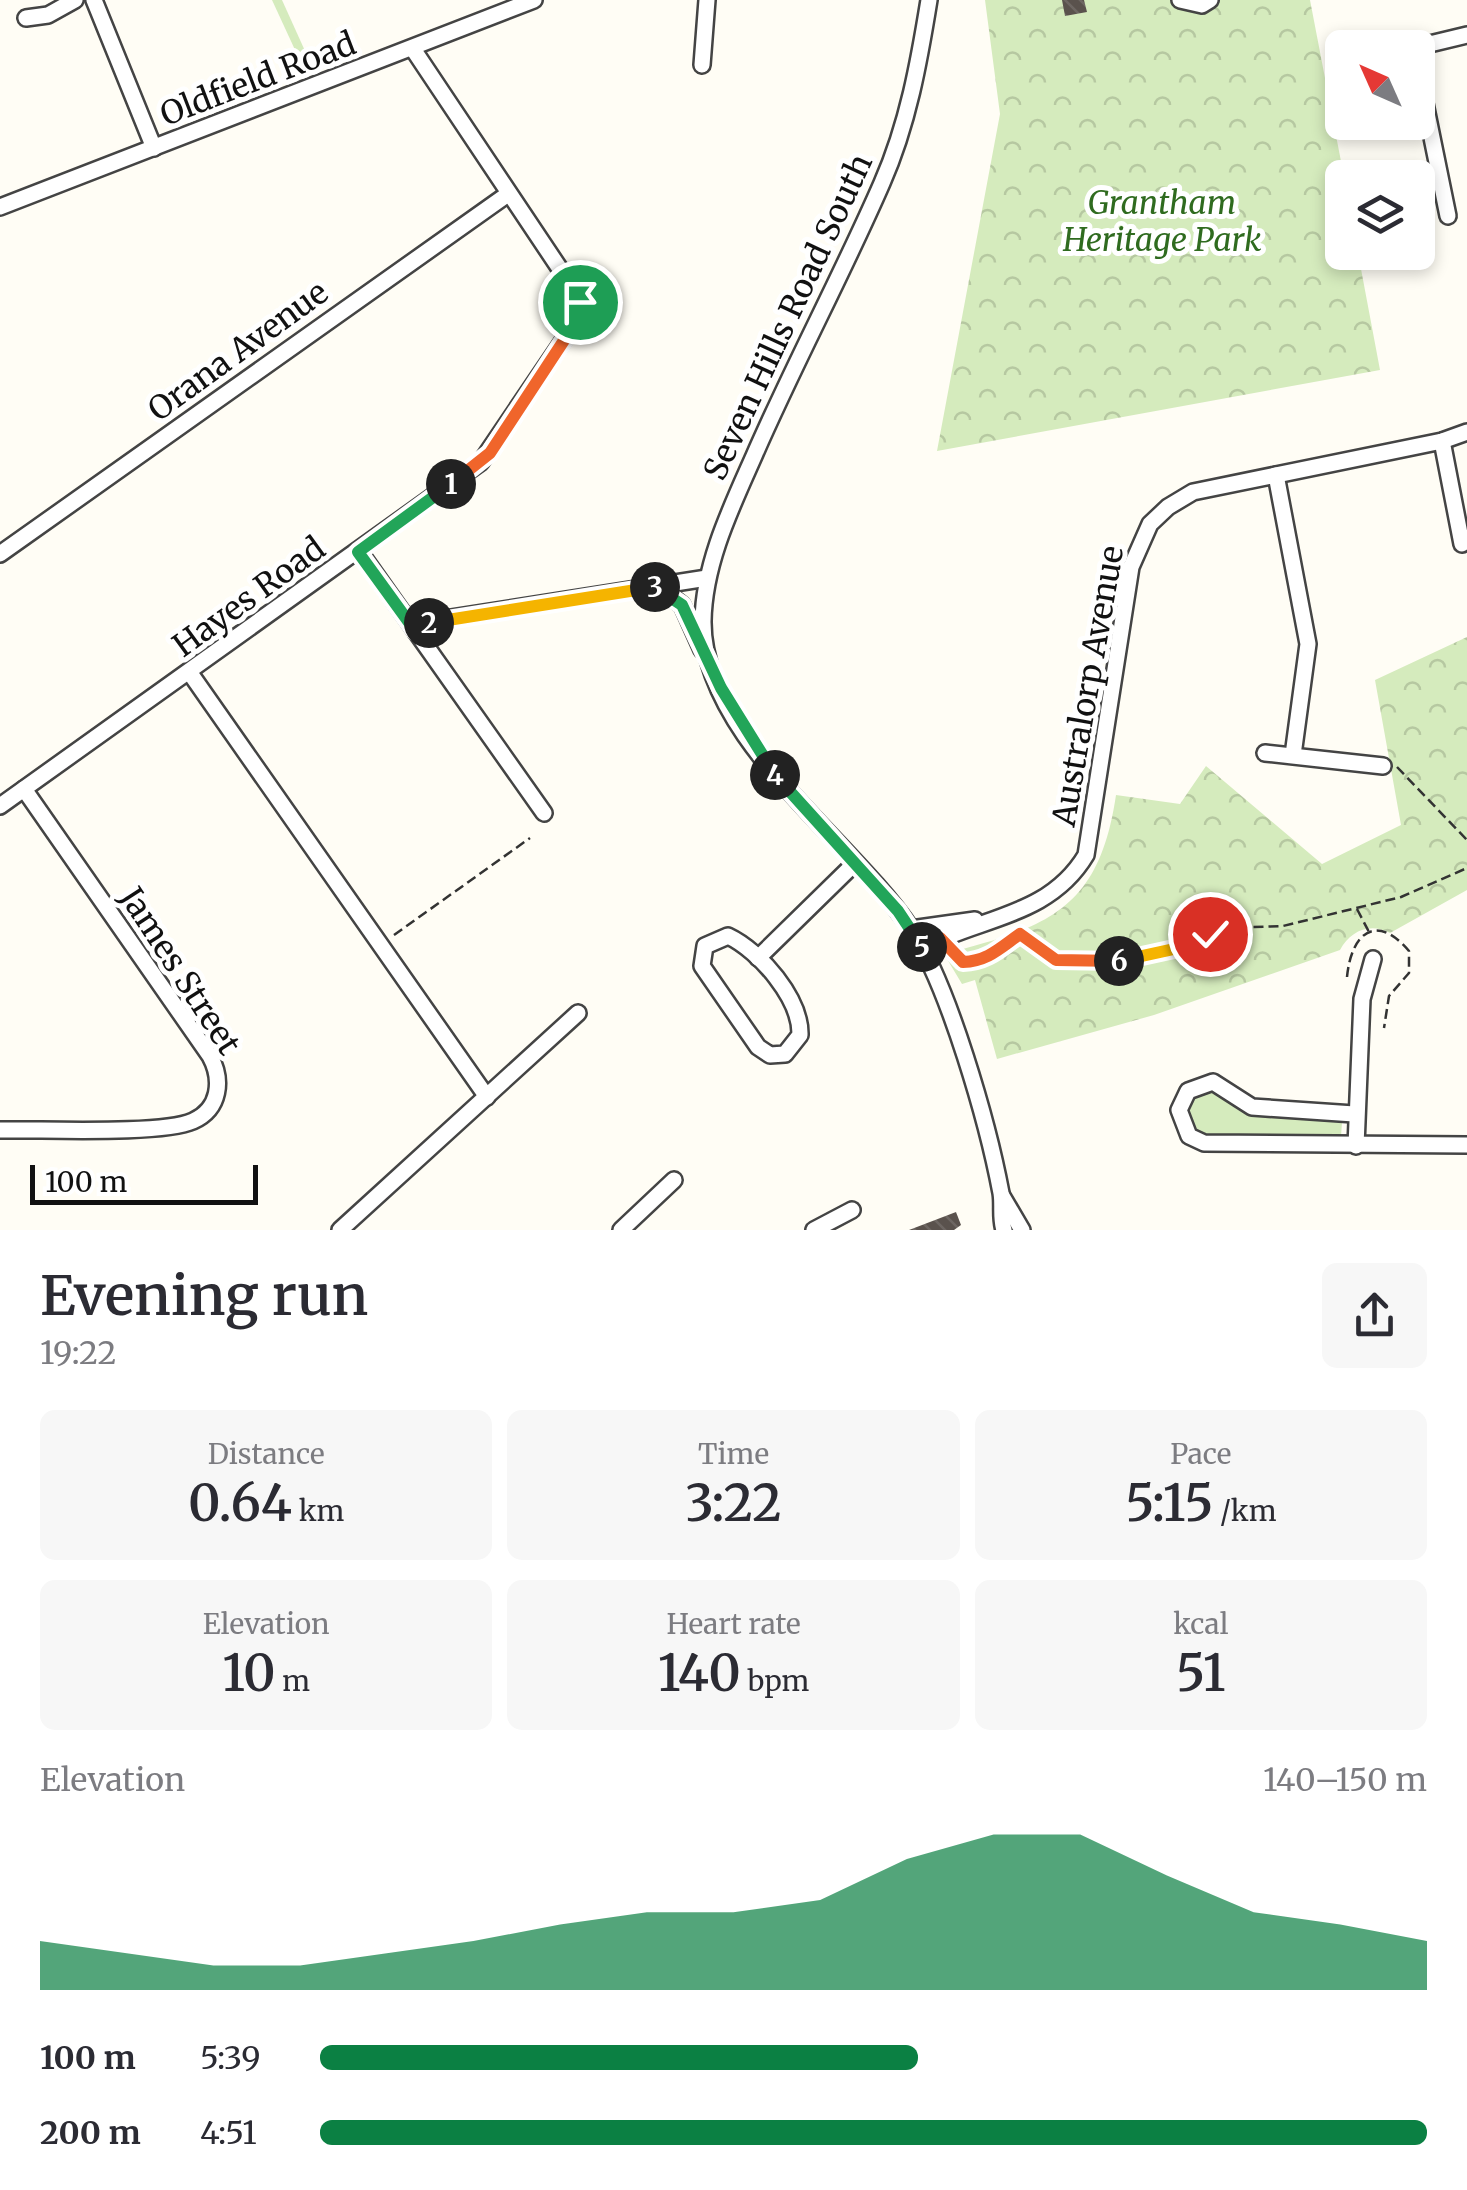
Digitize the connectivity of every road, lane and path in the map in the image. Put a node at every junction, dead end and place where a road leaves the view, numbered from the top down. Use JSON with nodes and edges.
{"nodes":[{"id":1,"x":75,"y":0,"type":"edge"},
{"id":2,"x":94,"y":0,"type":"edge"},
{"id":3,"x":534,"y":0,"type":"edge"},
{"id":4,"x":707,"y":0,"type":"edge"},
{"id":5,"x":929,"y":0,"type":"edge"},
{"id":6,"x":1180,"y":0,"type":"edge"},
{"id":7,"x":1210,"y":0,"type":"edge"},
{"id":8,"x":26,"y":18,"type":"dead end"},
{"id":9,"x":1467,"y":35,"type":"edge"},
{"id":10,"x":1435,"y":43,"type":"edge"},
{"id":11,"x":412,"y":49,"type":"junction"},
{"id":12,"x":702,"y":65,"type":"dead end"},
{"id":13,"x":1432,"y":140,"type":"edge"},
{"id":14,"x":154,"y":148,"type":"junction"},
{"id":15,"x":508,"y":194,"type":"junction"},
{"id":16,"x":0,"y":207,"type":"edge"},
{"id":17,"x":1448,"y":216,"type":"dead end"},
{"id":18,"x":1467,"y":432,"type":"edge"},
{"id":19,"x":1442,"y":441,"type":"junction"},
{"id":20,"x":1276,"y":475,"type":"junction"},
{"id":21,"x":1462,"y":544,"type":"dead end"},
{"id":22,"x":358,"y":552,"type":"junction"},
{"id":23,"x":0,"y":554,"type":"edge"},
{"id":24,"x":707,"y":578,"type":"junction"},
{"id":25,"x":659,"y":586,"type":"junction"},
{"id":26,"x":416,"y":632,"type":"junction"},
{"id":27,"x":708,"y":656,"type":"junction"},
{"id":28,"x":190,"y":673,"type":"junction"},
{"id":29,"x":1265,"y":752,"type":"dead end"},
{"id":30,"x":1293,"y":756,"type":"junction"},
{"id":31,"x":1383,"y":766,"type":"joint"},
{"id":32,"x":24,"y":789,"type":"junction"},
{"id":33,"x":0,"y":806,"type":"edge"},
{"id":34,"x":544,"y":813,"type":"dead end"},
{"id":35,"x":530,"y":838,"type":"dead end"},
{"id":36,"x":1467,"y":840,"type":"edge"},
{"id":37,"x":854,"y":864,"type":"junction"},
{"id":38,"x":1467,"y":868,"type":"edge"},
{"id":39,"x":1356,"y":908,"type":"junction"},
{"id":40,"x":1009,"y":914,"type":"junction"},
{"id":41,"x":911,"y":929,"type":"junction"},
{"id":42,"x":1369,"y":932,"type":"dead end"},
{"id":43,"x":392,"y":936,"type":"dead end"},
{"id":44,"x":940,"y":938,"type":"junction"},
{"id":45,"x":922,"y":948,"type":"junction"},
{"id":46,"x":758,"y":958,"type":"junction"},
{"id":47,"x":1373,"y":959,"type":"dead end"},
{"id":48,"x":578,"y":1012,"type":"dead end"},
{"id":49,"x":487,"y":1097,"type":"junction"},
{"id":50,"x":1354,"y":1114,"type":"junction"},
{"id":51,"x":0,"y":1130,"type":"edge"},
{"id":52,"x":1467,"y":1145,"type":"edge"},
{"id":53,"x":1356,"y":1146,"type":"junction"},
{"id":54,"x":674,"y":1180,"type":"dead end"},
{"id":55,"x":1002,"y":1196,"type":"junction"},
{"id":56,"x":852,"y":1210,"type":"dead end"},
{"id":57,"x":340,"y":1230,"type":"edge"},
{"id":58,"x":622,"y":1230,"type":"edge"},
{"id":59,"x":814,"y":1230,"type":"edge"},
{"id":60,"x":1004,"y":1230,"type":"edge"},
{"id":61,"x":1022,"y":1230,"type":"edge"}],
"edges":[{"from":1,"to":8,"type":"street"},
{"from":2,"to":14,"type":"street"},
{"from":3,"to":11,"type":"street","name":"Oldfield Road"},
{"from":4,"to":12,"type":"street"},
{"from":5,"to":24,"type":"street","name":"Seven Hills Road South"},
{"from":6,"to":7,"type":"street"},
{"from":9,"to":10,"type":"street"},
{"from":11,"to":14,"type":"street","name":"Oldfield Road"},
{"from":11,"to":15,"type":"street"},
{"from":13,"to":17,"type":"street"},
{"from":14,"to":16,"type":"street","name":"Oldfield Road"},
{"from":15,"to":22,"type":"street","name":"Hayes Road"},
{"from":15,"to":23,"type":"street","name":"Orana Avenue"},
{"from":18,"to":19,"type":"street","name":"Australorp Avenue"},
{"from":19,"to":20,"type":"street","name":"Australorp Avenue"},
{"from":19,"to":21,"type":"street"},
{"from":20,"to":30,"type":"street"},
{"from":20,"to":40,"type":"street","name":"Australorp Avenue"},
{"from":22,"to":26,"type":"street"},
{"from":22,"to":28,"type":"street","name":"Hayes Road"},
{"from":24,"to":25,"type":"street"},
{"from":24,"to":27,"type":"street","name":"Seven Hills Road South"},
{"from":25,"to":26,"type":"street"},
{"from":25,"to":27,"type":"street","name":"Seven Hills Road South"},
{"from":26,"to":34,"type":"street"},
{"from":27,"to":37,"type":"street","name":"Seven Hills Road South"},
{"from":28,"to":32,"type":"street","name":"Hayes Road"},
{"from":28,"to":49,"type":"street"},
{"from":29,"to":30,"type":"street"},
{"from":30,"to":31,"type":"street"},
{"from":31,"to":36,"type":"path"},
{"from":32,"to":33,"type":"street","name":"Hayes Road"},
{"from":32,"to":51,"type":"street","name":"James Street"},
{"from":35,"to":43,"type":"path"},
{"from":37,"to":41,"type":"street","name":"Seven Hills Road South"},
{"from":37,"to":46,"type":"street"},
{"from":38,"to":39,"type":"path"},
{"from":39,"to":42,"type":"path"},
{"from":39,"to":44,"type":"path"},
{"from":40,"to":41,"type":"street","name":"Australorp Avenue"},
{"from":40,"to":44,"type":"street","name":"Australorp Avenue"},
{"from":41,"to":45,"type":"street","name":"Seven Hills Road South"},
{"from":44,"to":45,"type":"street","name":"Australorp Avenue"},
{"from":45,"to":55,"type":"street","name":"Seven Hills Road South"},
{"from":46,"to":46,"type":"street"},
{"from":47,"to":50,"type":"street"},
{"from":48,"to":49,"type":"street"},
{"from":49,"to":57,"type":"street"},
{"from":50,"to":53,"type":"street"},
{"from":50,"to":53,"type":"street"},
{"from":52,"to":53,"type":"street"},
{"from":54,"to":58,"type":"street"},
{"from":55,"to":60,"type":"street","name":"Seven Hills Road South"},
{"from":55,"to":61,"type":"street","name":"Seven Hills Road South"},
{"from":56,"to":59,"type":"street"}]}
